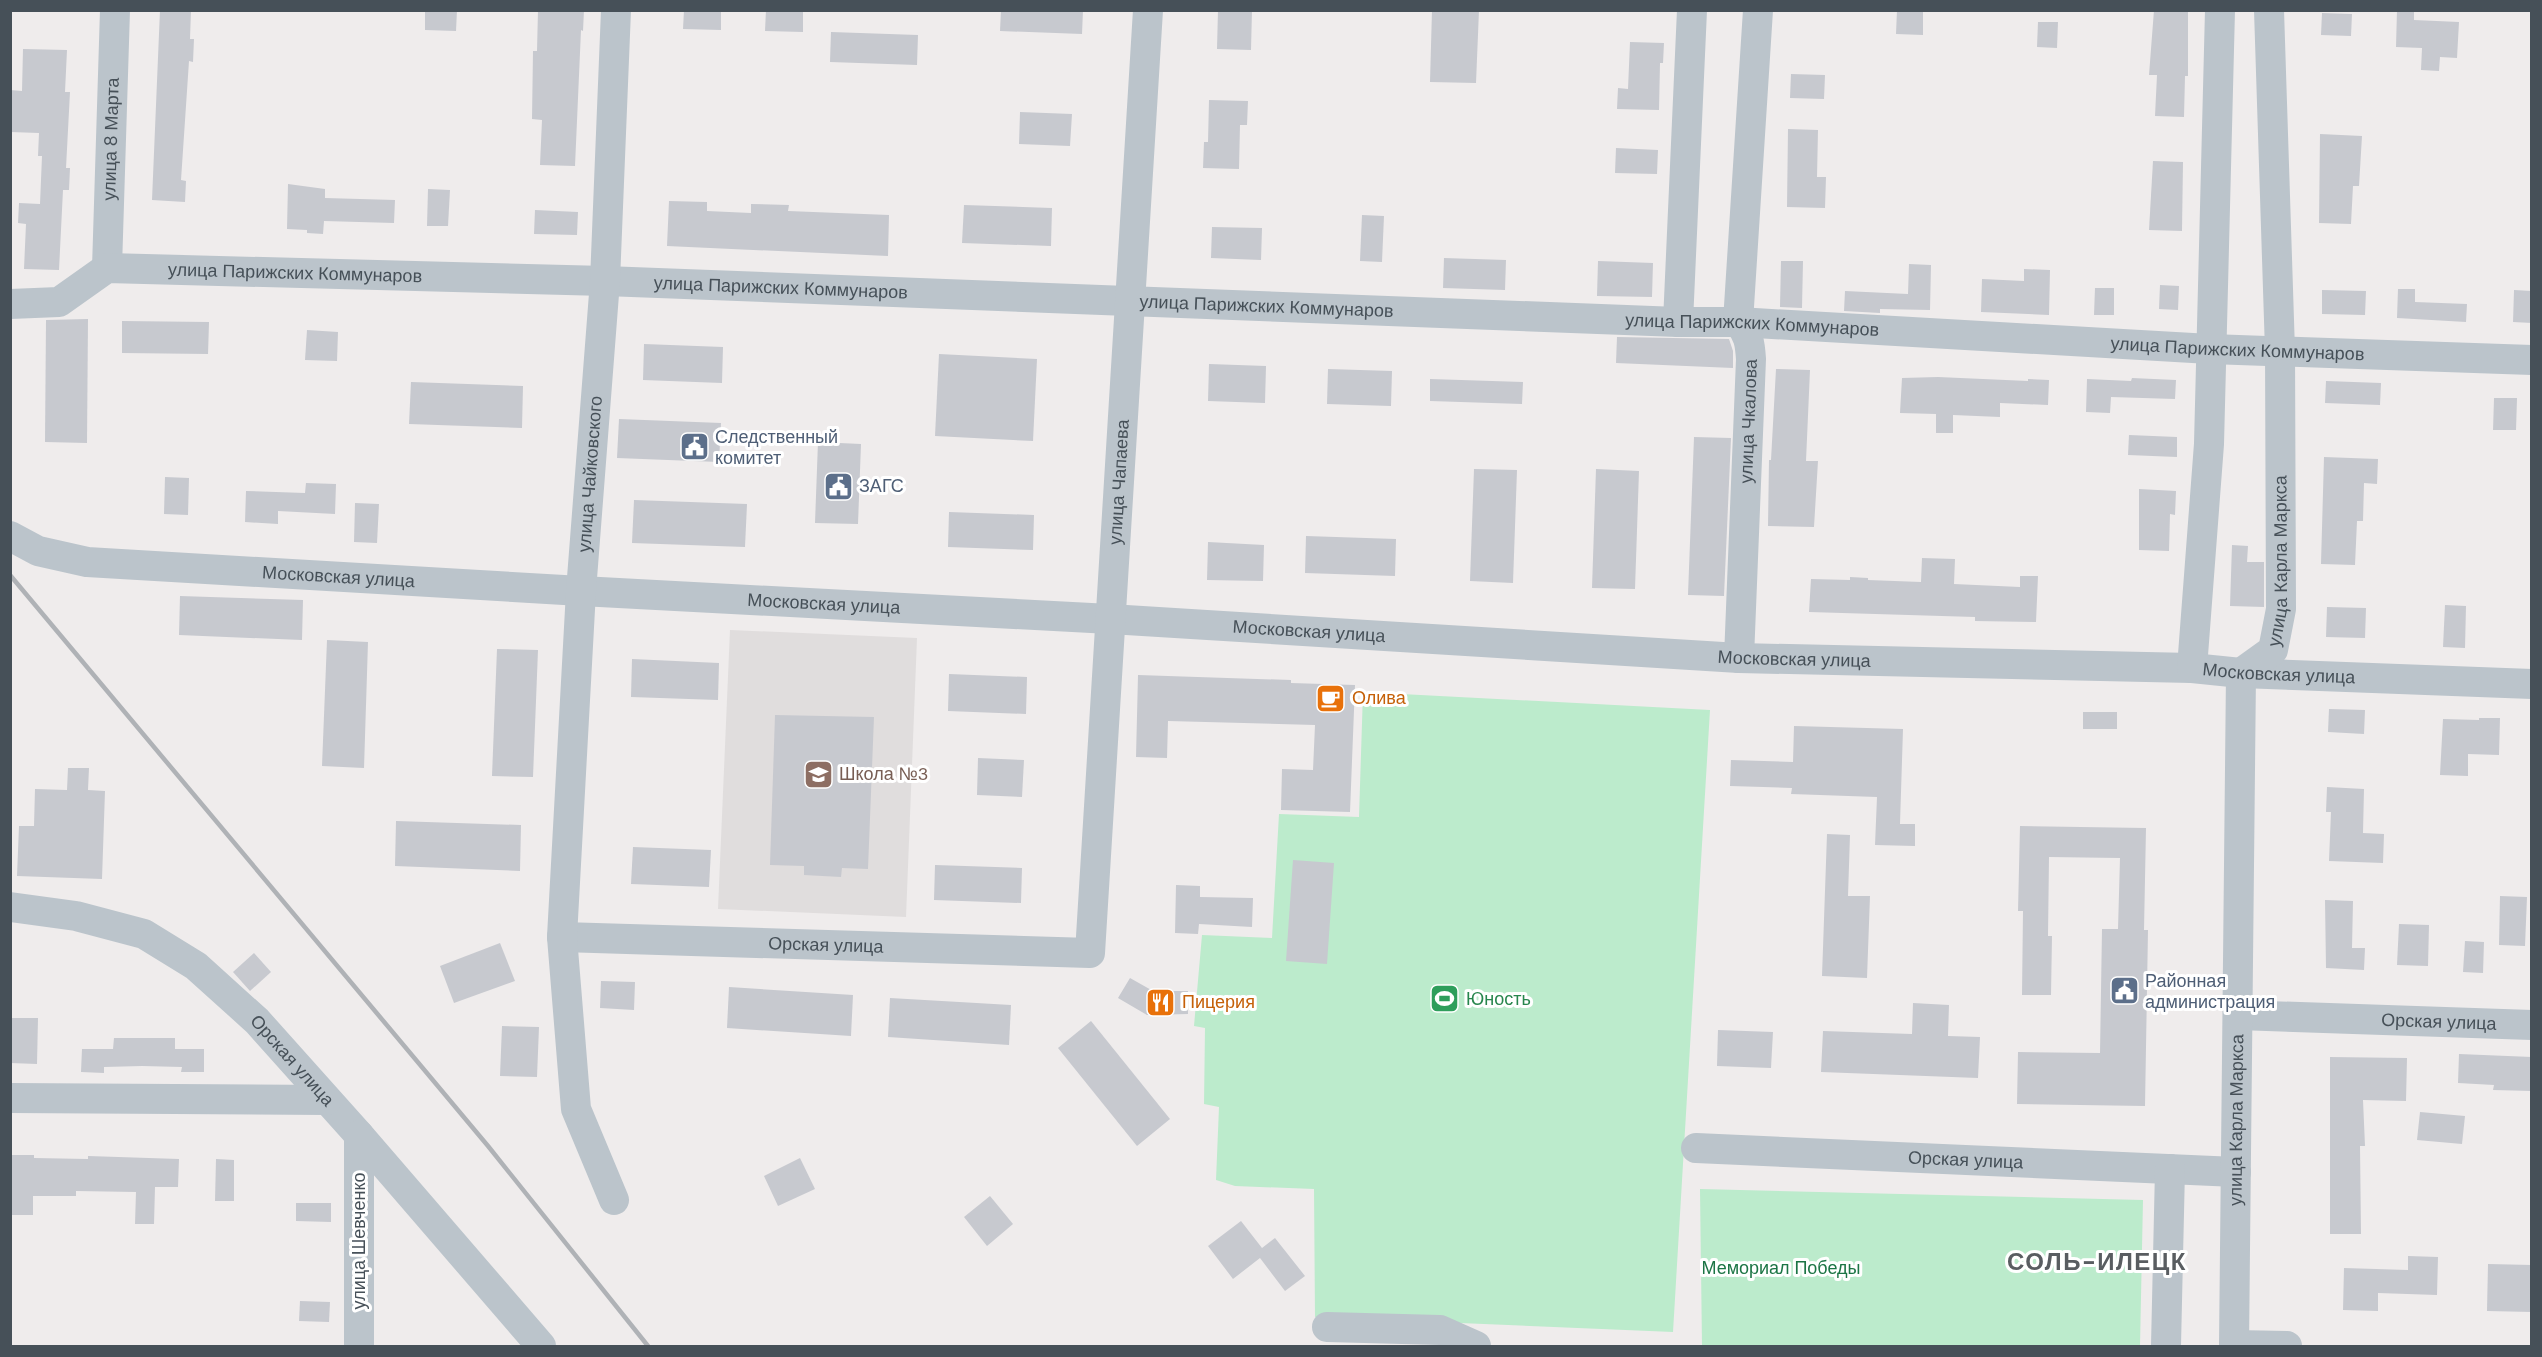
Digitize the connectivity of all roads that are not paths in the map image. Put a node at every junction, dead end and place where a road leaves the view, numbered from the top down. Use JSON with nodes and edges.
{"nodes":[{"id":1,"x":115,"y":10,"type":"edge"},
{"id":2,"x":616,"y":10,"type":"edge"},
{"id":3,"x":1148,"y":10,"type":"edge"},
{"id":4,"x":1692,"y":10,"type":"edge"},
{"id":5,"x":1758,"y":10,"type":"edge"},
{"id":6,"x":2220,"y":10,"type":"edge"},
{"id":7,"x":2269,"y":10,"type":"edge"},
{"id":8,"x":107,"y":268,"type":"junction"},
{"id":9,"x":605,"y":281,"type":"junction"},
{"id":10,"x":1131,"y":301,"type":"junction"},
{"id":11,"x":10,"y":304,"type":"edge"},
{"id":12,"x":1678,"y":322,"type":"junction"},
{"id":13,"x":1738,"y":322,"type":"junction"},
{"id":14,"x":2210,"y":349,"type":"junction"},
{"id":15,"x":2280,"y":351,"type":"junction"},
{"id":16,"x":2532,"y":360,"type":"edge"},
{"id":17,"x":10,"y":536,"type":"edge"},
{"id":18,"x":581,"y":591,"type":"junction"},
{"id":19,"x":1110,"y":619,"type":"junction"},
{"id":20,"x":1739,"y":658,"type":"junction"},
{"id":21,"x":2192,"y":668,"type":"junction"},
{"id":22,"x":2241,"y":673,"type":"junction"},
{"id":23,"x":2532,"y":684,"type":"edge"},
{"id":24,"x":10,"y":907,"type":"edge"},
{"id":25,"x":562,"y":937,"type":"junction"},
{"id":26,"x":1090,"y":953,"type":"joint"},
{"id":27,"x":2238,"y":1015,"type":"junction"},
{"id":28,"x":2532,"y":1025,"type":"edge"},
{"id":29,"x":10,"y":1098,"type":"edge"},
{"id":30,"x":327,"y":1100,"type":"junction"},
{"id":31,"x":359,"y":1135,"type":"junction"},
{"id":32,"x":1696,"y":1148,"type":"dead end"},
{"id":33,"x":2170,"y":1168,"type":"junction"},
{"id":34,"x":2236,"y":1172,"type":"junction"},
{"id":35,"x":614,"y":1200,"type":"dead end"},
{"id":36,"x":1327,"y":1327,"type":"dead end"},
{"id":37,"x":2234,"y":1346,"type":"edge"},
{"id":38,"x":359,"y":1347,"type":"edge"},
{"id":39,"x":541,"y":1347,"type":"edge"},
{"id":40,"x":1476,"y":1347,"type":"edge"},
{"id":41,"x":2166,"y":1347,"type":"edge"},
{"id":42,"x":2287,"y":1347,"type":"edge"}],
"edges":[{"from":1,"to":8,"type":"street","name":"улица 8 Марта"},
{"from":2,"to":9,"type":"street","name":"улица Чайковского"},
{"from":3,"to":10,"type":"street","name":"улица Чапаева"},
{"from":4,"to":12,"type":"street"},
{"from":5,"to":13,"type":"street","name":"улица Чкалова"},
{"from":6,"to":14,"type":"street"},
{"from":7,"to":15,"type":"street","name":"улица Карла Маркса"},
{"from":8,"to":9,"type":"street","name":"улица Парижских Коммунаров"},
{"from":8,"to":11,"type":"street"},
{"from":9,"to":10,"type":"street","name":"улица Парижских Коммунаров"},
{"from":9,"to":18,"type":"street","name":"улица Чайковского"},
{"from":10,"to":12,"type":"street","name":"улица Парижских Коммунаров"},
{"from":10,"to":19,"type":"street","name":"улица Чапаева"},
{"from":12,"to":13,"type":"street","name":"улица Парижских Коммунаров"},
{"from":13,"to":14,"type":"street","name":"улица Парижских Коммунаров"},
{"from":13,"to":20,"type":"street","name":"улица Чкалова"},
{"from":14,"to":15,"type":"street","name":"улица Парижских Коммунаров"},
{"from":14,"to":21,"type":"street"},
{"from":15,"to":16,"type":"street","name":"улица Парижских Коммунаров"},
{"from":15,"to":22,"type":"street","name":"улица Карла Маркса"},
{"from":17,"to":18,"type":"street","name":"Московская улица"},
{"from":18,"to":19,"type":"street","name":"Московская улица"},
{"from":18,"to":25,"type":"street","name":"улица Чайковского"},
{"from":19,"to":20,"type":"street","name":"Московская улица"},
{"from":19,"to":26,"type":"street","name":"улица Чапаева"},
{"from":20,"to":21,"type":"street","name":"Московская улица"},
{"from":21,"to":22,"type":"street","name":"Московская улица"},
{"from":22,"to":23,"type":"street","name":"Московская улица"},
{"from":22,"to":27,"type":"street","name":"улица Карла Маркса"},
{"from":24,"to":30,"type":"street","name":"Орская улица"},
{"from":25,"to":26,"type":"street","name":"Орская улица"},
{"from":25,"to":35,"type":"street","name":"улица Чайковского"},
{"from":27,"to":28,"type":"street","name":"Орская улица"},
{"from":27,"to":34,"type":"street","name":"улица Карла Маркса"},
{"from":29,"to":30,"type":"street","name":"Орская улица"},
{"from":30,"to":31,"type":"street"},
{"from":31,"to":38,"type":"street","name":"улица Шевченко"},
{"from":31,"to":39,"type":"street"},
{"from":32,"to":33,"type":"street","name":"Орская улица"},
{"from":33,"to":34,"type":"street","name":"Орская улица"},
{"from":33,"to":41,"type":"street"},
{"from":34,"to":37,"type":"street","name":"улица Карла Маркса"},
{"from":36,"to":40,"type":"street"},
{"from":37,"to":42,"type":"street"}]}
